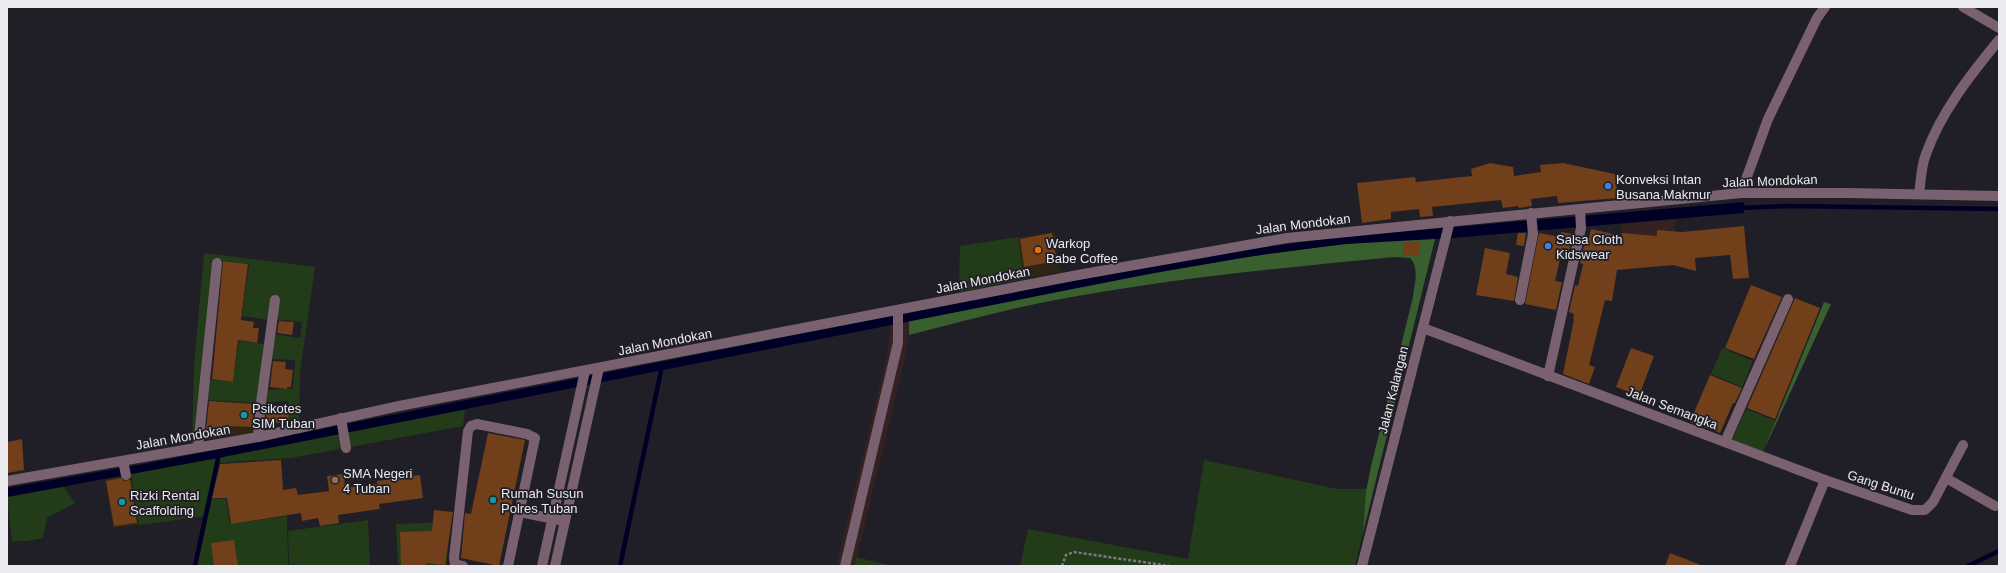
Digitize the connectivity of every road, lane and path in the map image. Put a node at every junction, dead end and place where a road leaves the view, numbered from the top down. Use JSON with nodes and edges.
{"nodes":[{"id":1,"x":1826,"y":7,"type":"edge"},
{"id":2,"x":1963,"y":7,"type":"edge"},
{"id":3,"x":1999,"y":28,"type":"edge"},
{"id":4,"x":1999,"y":40,"type":"edge"},
{"id":5,"x":1741,"y":193,"type":"junction"},
{"id":6,"x":1919,"y":194,"type":"junction"},
{"id":7,"x":1999,"y":196,"type":"edge"},
{"id":8,"x":1580,"y":212,"type":"junction"},
{"id":9,"x":1532,"y":217,"type":"junction"},
{"id":10,"x":1449,"y":224,"type":"junction"},
{"id":11,"x":217,"y":263,"type":"dead end"},
{"id":12,"x":1788,"y":299,"type":"dead end"},
{"id":13,"x":275,"y":300,"type":"dead end"},
{"id":14,"x":1520,"y":300,"type":"dead end"},
{"id":15,"x":898,"y":316,"type":"junction"},
{"id":16,"x":1423,"y":328,"type":"junction"},
{"id":17,"x":599,"y":370,"type":"junction"},
{"id":18,"x":585,"y":373,"type":"junction"},
{"id":19,"x":1548,"y":376,"type":"junction"},
{"id":20,"x":342,"y":421,"type":"junction"},
{"id":21,"x":258,"y":437,"type":"junction"},
{"id":22,"x":1725,"y":442,"type":"junction"},
{"id":23,"x":345,"y":444,"type":"dead end"},
{"id":24,"x":1963,"y":444,"type":"dead end"},
{"id":25,"x":198,"y":447,"type":"junction"},
{"id":26,"x":123,"y":463,"type":"junction"},
{"id":27,"x":126,"y":475,"type":"dead end"},
{"id":28,"x":1946,"y":478,"type":"junction"},
{"id":29,"x":1825,"y":480,"type":"junction"},
{"id":30,"x":7,"y":481,"type":"edge"},
{"id":31,"x":1995,"y":506,"type":"dead end"},
{"id":32,"x":520,"y":512,"type":"junction"},
{"id":33,"x":552,"y":518,"type":"junction"},
{"id":34,"x":565,"y":521,"type":"junction"},
{"id":35,"x":462,"y":566,"type":"edge"},
{"id":36,"x":508,"y":566,"type":"edge"},
{"id":37,"x":542,"y":566,"type":"edge"},
{"id":38,"x":555,"y":566,"type":"edge"},
{"id":39,"x":845,"y":566,"type":"edge"},
{"id":40,"x":1062,"y":566,"type":"edge"},
{"id":41,"x":1170,"y":566,"type":"edge"},
{"id":42,"x":1362,"y":566,"type":"edge"},
{"id":43,"x":1790,"y":566,"type":"edge"}],
"edges":[{"from":1,"to":5,"type":"street"},
{"from":2,"to":3,"type":"street"},
{"from":4,"to":6,"type":"street"},
{"from":5,"to":6,"type":"street","name":"Jalan Mondokan"},
{"from":5,"to":8,"type":"street","name":"Jalan Mondokan"},
{"from":6,"to":7,"type":"street","name":"Jalan Mondokan"},
{"from":8,"to":9,"type":"street","name":"Jalan Mondokan"},
{"from":8,"to":19,"type":"street"},
{"from":9,"to":10,"type":"street","name":"Jalan Mondokan"},
{"from":9,"to":14,"type":"street"},
{"from":10,"to":15,"type":"street","name":"Jalan Mondokan"},
{"from":10,"to":16,"type":"street","name":"Jalan Kalangan"},
{"from":11,"to":25,"type":"street"},
{"from":12,"to":22,"type":"street"},
{"from":13,"to":21,"type":"street"},
{"from":15,"to":17,"type":"street","name":"Jalan Mondokan"},
{"from":15,"to":39,"type":"street"},
{"from":16,"to":19,"type":"street","name":"Jalan Semangka"},
{"from":16,"to":42,"type":"street","name":"Jalan Kalangan"},
{"from":17,"to":18,"type":"street","name":"Jalan Mondokan"},
{"from":17,"to":34,"type":"street"},
{"from":18,"to":20,"type":"street","name":"Jalan Mondokan"},
{"from":18,"to":33,"type":"street"},
{"from":19,"to":22,"type":"street","name":"Jalan Semangka"},
{"from":20,"to":21,"type":"street","name":"Jalan Mondokan"},
{"from":20,"to":23,"type":"street"},
{"from":21,"to":25,"type":"street","name":"Jalan Mondokan"},
{"from":22,"to":29,"type":"street","name":"Jalan Semangka"},
{"from":24,"to":28,"type":"street","name":"Gang Buntu"},
{"from":25,"to":26,"type":"street","name":"Jalan Mondokan"},
{"from":26,"to":27,"type":"street"},
{"from":26,"to":30,"type":"street","name":"Jalan Mondokan"},
{"from":28,"to":29,"type":"street","name":"Gang Buntu"},
{"from":28,"to":31,"type":"street"},
{"from":29,"to":43,"type":"street"},
{"from":32,"to":33,"type":"street"},
{"from":32,"to":35,"type":"street"},
{"from":32,"to":36,"type":"street"},
{"from":33,"to":34,"type":"street"},
{"from":33,"to":37,"type":"street"},
{"from":34,"to":38,"type":"street"},
{"from":40,"to":41,"type":"path"}]}
